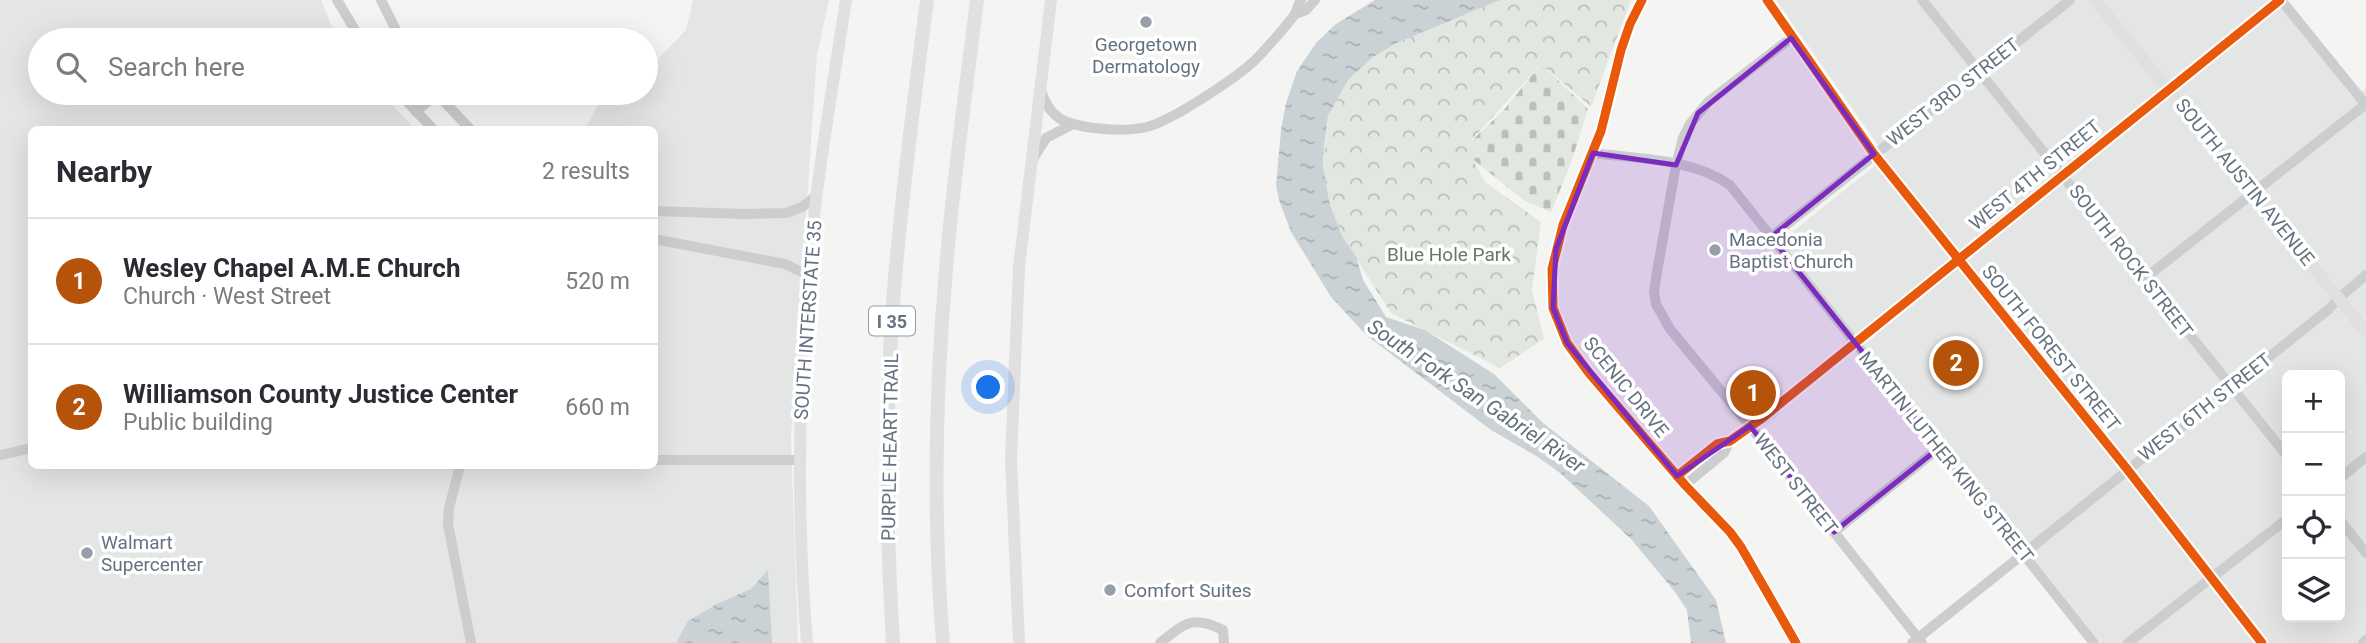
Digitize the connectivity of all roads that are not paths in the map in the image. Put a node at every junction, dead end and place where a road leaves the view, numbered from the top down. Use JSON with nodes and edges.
{"nodes":[{"id":1,"x":337,"y":0,"type":"edge"},
{"id":2,"x":381,"y":0,"type":"edge"},
{"id":3,"x":846,"y":0,"type":"edge"},
{"id":4,"x":927,"y":0,"type":"edge"},
{"id":5,"x":1051,"y":0,"type":"edge"},
{"id":6,"x":1301,"y":0,"type":"edge"},
{"id":7,"x":1315,"y":0,"type":"edge"},
{"id":8,"x":1642,"y":0,"type":"edge"},
{"id":9,"x":1767,"y":0,"type":"edge"},
{"id":10,"x":1922,"y":0,"type":"edge"},
{"id":11,"x":2070,"y":0,"type":"edge"},
{"id":12,"x":2095,"y":0,"type":"edge"},
{"id":13,"x":2281,"y":0,"type":"edge"},
{"id":14,"x":977,"y":4,"type":"edge"},
{"id":15,"x":1295,"y":14,"type":"junction"},
{"id":16,"x":354,"y":28,"type":"edge"},
{"id":17,"x":395,"y":28,"type":"edge"},
{"id":18,"x":1791,"y":38,"type":"junction"},
{"id":19,"x":1979,"y":71,"type":"junction"},
{"id":20,"x":1040,"y":87,"type":"junction"},
{"id":21,"x":2170,"y":90,"type":"junction"},
{"id":22,"x":410,"y":105,"type":"edge"},
{"id":23,"x":423,"y":105,"type":"edge"},
{"id":24,"x":447,"y":105,"type":"edge"},
{"id":25,"x":2366,"y":105,"type":"edge"},
{"id":26,"x":416,"y":112,"type":"junction"},
{"id":27,"x":1071,"y":125,"type":"junction"},
{"id":28,"x":430,"y":126,"type":"edge"},
{"id":29,"x":467,"y":126,"type":"edge"},
{"id":30,"x":1593,"y":153,"type":"junction"},
{"id":31,"x":1874,"y":154,"type":"junction"},
{"id":32,"x":1032,"y":162,"type":"junction"},
{"id":33,"x":1676,"y":165,"type":"junction"},
{"id":34,"x":2064,"y":175,"type":"junction"},
{"id":35,"x":2253,"y":193,"type":"junction"},
{"id":36,"x":816,"y":196,"type":"junction"},
{"id":37,"x":658,"y":211,"type":"edge"},
{"id":38,"x":1771,"y":237,"type":"junction"},
{"id":39,"x":658,"y":240,"type":"edge"},
{"id":40,"x":1958,"y":259,"type":"junction"},
{"id":41,"x":2366,"y":275,"type":"edge"},
{"id":42,"x":808,"y":278,"type":"junction"},
{"id":43,"x":2144,"y":279,"type":"junction"},
{"id":44,"x":2339,"y":298,"type":"junction"},
{"id":45,"x":2366,"y":332,"type":"edge"},
{"id":46,"x":1855,"y":343,"type":"junction"},
{"id":47,"x":2231,"y":387,"type":"junction"},
{"id":48,"x":1750,"y":426,"type":"junction"},
{"id":49,"x":1730,"y":441,"type":"junction"},
{"id":50,"x":1939,"y":447,"type":"junction"},
{"id":51,"x":28,"y":449,"type":"edge"},
{"id":52,"x":2282,"y":450,"type":"edge"},
{"id":53,"x":0,"y":454,"type":"edge"},
{"id":54,"x":2366,"y":457,"type":"edge"},
{"id":55,"x":658,"y":460,"type":"edge"},
{"id":56,"x":800,"y":460,"type":"junction"},
{"id":57,"x":459,"y":469,"type":"edge"},
{"id":58,"x":2127,"y":469,"type":"junction"},
{"id":59,"x":2345,"y":474,"type":"edge"},
{"id":60,"x":1676,"y":476,"type":"junction"},
{"id":61,"x":1685,"y":485,"type":"junction"},
{"id":62,"x":2282,"y":523,"type":"edge"},
{"id":63,"x":2345,"y":526,"type":"edge"},
{"id":64,"x":1834,"y":532,"type":"junction"},
{"id":65,"x":2366,"y":552,"type":"edge"},
{"id":66,"x":2022,"y":553,"type":"junction"},
{"id":67,"x":2211,"y":577,"type":"junction"},
{"id":68,"x":1917,"y":641,"type":"edge"},
{"id":69,"x":471,"y":643,"type":"edge"},
{"id":70,"x":807,"y":643,"type":"edge"},
{"id":71,"x":893,"y":643,"type":"edge"},
{"id":72,"x":943,"y":643,"type":"edge"},
{"id":73,"x":1019,"y":643,"type":"edge"},
{"id":74,"x":1160,"y":643,"type":"edge"},
{"id":75,"x":1224,"y":643,"type":"edge"},
{"id":76,"x":1796,"y":643,"type":"edge"},
{"id":77,"x":2094,"y":643,"type":"edge"},
{"id":78,"x":2128,"y":643,"type":"edge"},
{"id":79,"x":2262,"y":643,"type":"edge"}],
"edges":[{"from":1,"to":16,"type":"street"},
{"from":2,"to":17,"type":"street"},
{"from":3,"to":36,"type":"main road","name":"SOUTH INTERSTATE 35"},
{"from":4,"to":71,"type":"highway","name":"PURPLE HEART TRAIL","number":"I 35"},
{"from":5,"to":20,"type":"main road"},
{"from":6,"to":15,"type":"street"},
{"from":7,"to":15,"type":"street"},
{"from":8,"to":30,"type":"street","name":"SCENIC DRIVE"},
{"from":9,"to":18,"type":"street"},
{"from":10,"to":19,"type":"street","name":"SOUTH ROCK STREET"},
{"from":11,"to":19,"type":"street","name":"WEST 3RD STREET"},
{"from":12,"to":21,"type":"main road","name":"SOUTH AUSTIN AVENUE"},
{"from":13,"to":21,"type":"street","name":"WEST 4TH STREET"},
{"from":13,"to":25,"type":"street"},
{"from":14,"to":72,"type":"highway","number":"I 35"},
{"from":15,"to":27,"type":"street"},
{"from":18,"to":31,"type":"street","name":"SOUTH FOREST STREET"},
{"from":18,"to":33,"type":"street","name":"WEST STREET"},
{"from":19,"to":31,"type":"street","name":"WEST 3RD STREET"},
{"from":19,"to":34,"type":"street","name":"SOUTH ROCK STREET"},
{"from":20,"to":27,"type":"street"},
{"from":20,"to":32,"type":"main road"},
{"from":21,"to":34,"type":"street","name":"WEST 4TH STREET"},
{"from":21,"to":35,"type":"main road","name":"SOUTH AUSTIN AVENUE"},
{"from":22,"to":26,"type":"street"},
{"from":23,"to":26,"type":"street"},
{"from":24,"to":29,"type":"street"},
{"from":25,"to":35,"type":"street"},
{"from":26,"to":28,"type":"street"},
{"from":27,"to":32,"type":"street"},
{"from":30,"to":33,"type":"street","name":"MARTIN LUTHER KING STREET"},
{"from":30,"to":60,"type":"street","name":"SCENIC DRIVE"},
{"from":31,"to":38,"type":"street","name":"WEST 3RD STREET"},
{"from":31,"to":40,"type":"street","name":"SOUTH FOREST STREET"},
{"from":32,"to":73,"type":"main road"},
{"from":33,"to":38,"type":"street","name":"MARTIN LUTHER KING STREET"},
{"from":33,"to":48,"type":"street","name":"WEST STREET"},
{"from":34,"to":40,"type":"street","name":"WEST 4TH STREET"},
{"from":34,"to":43,"type":"street","name":"SOUTH ROCK STREET"},
{"from":35,"to":43,"type":"street"},
{"from":35,"to":44,"type":"main road","name":"SOUTH AUSTIN AVENUE"},
{"from":36,"to":37,"type":"street"},
{"from":36,"to":42,"type":"main road","name":"SOUTH INTERSTATE 35"},
{"from":38,"to":46,"type":"street","name":"MARTIN LUTHER KING STREET"},
{"from":39,"to":42,"type":"street"},
{"from":40,"to":46,"type":"street","name":"WEST 4TH STREET"},
{"from":40,"to":58,"type":"street","name":"SOUTH FOREST STREET"},
{"from":41,"to":44,"type":"street","name":"WEST 6TH STREET"},
{"from":42,"to":56,"type":"main road","name":"SOUTH INTERSTATE 35"},
{"from":43,"to":47,"type":"street","name":"SOUTH ROCK STREET"},
{"from":44,"to":45,"type":"main road","name":"SOUTH AUSTIN AVENUE"},
{"from":44,"to":47,"type":"street","name":"WEST 6TH STREET"},
{"from":46,"to":48,"type":"street","name":"WEST 4TH STREET"},
{"from":46,"to":50,"type":"street","name":"MARTIN LUTHER KING STREET"},
{"from":47,"to":52,"type":"street","name":"SOUTH ROCK STREET"},
{"from":47,"to":58,"type":"street","name":"WEST 6TH STREET"},
{"from":48,"to":49,"type":"street","name":"WEST 4TH STREET"},
{"from":48,"to":64,"type":"street","name":"WEST STREET"},
{"from":49,"to":60,"type":"street","name":"WEST 4TH STREET"},
{"from":49,"to":61,"type":"street","name":"WEST 4TH STREET"},
{"from":50,"to":64,"type":"street"},
{"from":50,"to":66,"type":"street","name":"MARTIN LUTHER KING STREET"},
{"from":51,"to":53,"type":"street"},
{"from":54,"to":59,"type":"street"},
{"from":55,"to":56,"type":"street"},
{"from":56,"to":70,"type":"main road","name":"SOUTH INTERSTATE 35"},
{"from":57,"to":69,"type":"street"},
{"from":58,"to":66,"type":"street","name":"WEST 6TH STREET"},
{"from":58,"to":67,"type":"street","name":"SOUTH FOREST STREET"},
{"from":60,"to":61,"type":"street","name":"SCENIC DRIVE"},
{"from":61,"to":76,"type":"street","name":"SCENIC DRIVE"},
{"from":62,"to":67,"type":"street"},
{"from":63,"to":65,"type":"street"},
{"from":64,"to":68,"type":"street","name":"WEST STREET"},
{"from":66,"to":68,"type":"street","name":"WEST 6TH STREET"},
{"from":66,"to":77,"type":"street","name":"MARTIN LUTHER KING STREET"},
{"from":67,"to":78,"type":"street"},
{"from":67,"to":79,"type":"street","name":"SOUTH FOREST STREET"},
{"from":74,"to":75,"type":"street"}]}
